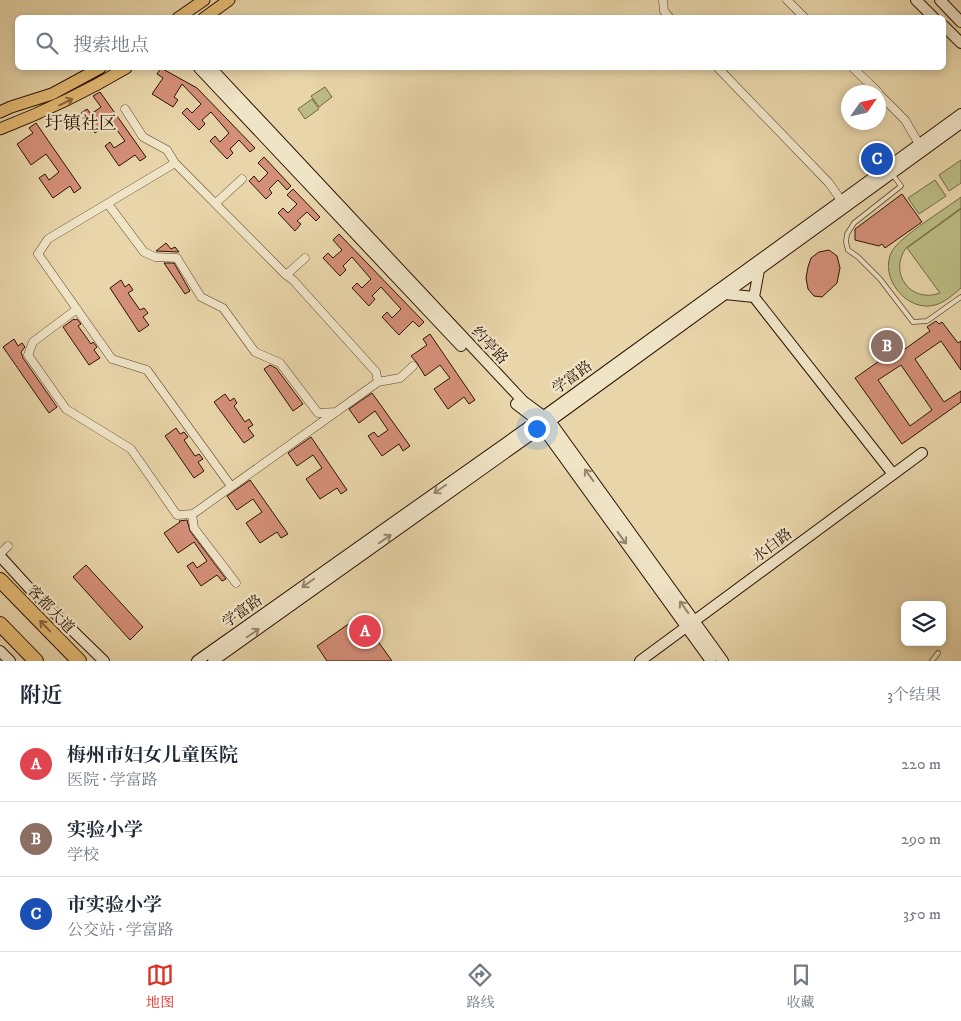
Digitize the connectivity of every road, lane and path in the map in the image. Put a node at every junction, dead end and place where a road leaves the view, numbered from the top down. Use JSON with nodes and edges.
{"nodes":[{"id":1,"x":204,"y":0,"type":"edge"},
{"id":2,"x":229,"y":0,"type":"edge"},
{"id":3,"x":664,"y":0,"type":"edge"},
{"id":4,"x":788,"y":0,"type":"edge"},
{"id":5,"x":916,"y":0,"type":"edge"},
{"id":6,"x":940,"y":0,"type":"edge"},
{"id":7,"x":182,"y":15,"type":"edge"},
{"id":8,"x":208,"y":15,"type":"edge"},
{"id":9,"x":667,"y":15,"type":"edge"},
{"id":10,"x":802,"y":15,"type":"edge"},
{"id":11,"x":931,"y":15,"type":"edge"},
{"id":12,"x":961,"y":22,"type":"edge"},
{"id":13,"x":946,"y":28,"type":"edge"},
{"id":14,"x":961,"y":43,"type":"edge"},
{"id":15,"x":96,"y":70,"type":"edge"},
{"id":16,"x":123,"y":70,"type":"edge"},
{"id":17,"x":201,"y":70,"type":"edge"},
{"id":18,"x":213,"y":70,"type":"edge"},
{"id":19,"x":720,"y":70,"type":"edge"},
{"id":20,"x":856,"y":70,"type":"edge"},
{"id":21,"x":870,"y":85,"type":"edge"},
{"id":22,"x":886,"y":101,"type":"edge"},
{"id":23,"x":4,"y":109,"type":"edge"},
{"id":24,"x":125,"y":109,"type":"dead end"},
{"id":25,"x":961,"y":114,"type":"edge"},
{"id":26,"x":21,"y":121,"type":"junction"},
{"id":27,"x":961,"y":123,"type":"edge"},
{"id":28,"x":0,"y":129,"type":"edge"},
{"id":29,"x":0,"y":133,"type":"edge"},
{"id":30,"x":919,"y":144,"type":"junction"},
{"id":31,"x":174,"y":163,"type":"junction"},
{"id":32,"x":891,"y":173,"type":"junction"},
{"id":33,"x":242,"y":179,"type":"dead end"},
{"id":34,"x":842,"y":200,"type":"junction"},
{"id":35,"x":216,"y":203,"type":"junction"},
{"id":36,"x":108,"y":204,"type":"junction"},
{"id":37,"x":305,"y":258,"type":"dead end"},
{"id":38,"x":759,"y":270,"type":"junction"},
{"id":39,"x":286,"y":275,"type":"junction"},
{"id":40,"x":725,"y":294,"type":"junction"},
{"id":41,"x":754,"y":297,"type":"junction"},
{"id":42,"x":961,"y":297,"type":"edge"},
{"id":43,"x":76,"y":309,"type":"junction"},
{"id":44,"x":413,"y":366,"type":"dead end"},
{"id":45,"x":378,"y":382,"type":"junction"},
{"id":46,"x":336,"y":412,"type":"junction"},
{"id":47,"x":543,"y":421,"type":"junction"},
{"id":48,"x":922,"y":453,"type":"dead end"},
{"id":49,"x":893,"y":474,"type":"junction"},
{"id":50,"x":231,"y":486,"type":"junction"},
{"id":51,"x":192,"y":514,"type":"junction"},
{"id":52,"x":8,"y":546,"type":"dead end"},
{"id":53,"x":0,"y":555,"type":"edge"},
{"id":54,"x":0,"y":580,"type":"edge"},
{"id":55,"x":236,"y":583,"type":"dead end"},
{"id":56,"x":0,"y":624,"type":"edge"},
{"id":57,"x":691,"y":625,"type":"junction"},
{"id":58,"x":0,"y":651,"type":"edge"},
{"id":59,"x":938,"y":653,"type":"dead end"},
{"id":60,"x":10,"y":661,"type":"edge"},
{"id":61,"x":36,"y":661,"type":"edge"},
{"id":62,"x":79,"y":661,"type":"edge"},
{"id":63,"x":104,"y":661,"type":"edge"},
{"id":64,"x":198,"y":661,"type":"edge"},
{"id":65,"x":213,"y":661,"type":"edge"},
{"id":66,"x":640,"y":661,"type":"edge"},
{"id":67,"x":711,"y":661,"type":"edge"},
{"id":68,"x":723,"y":661,"type":"edge"},
{"id":69,"x":932,"y":661,"type":"edge"}],
"edges":[{"from":1,"to":7,"type":"main road"},
{"from":2,"to":8,"type":"main road"},
{"from":3,"to":9,"type":"street"},
{"from":4,"to":10,"type":"street"},
{"from":5,"to":11,"type":"street"},
{"from":6,"to":12,"type":"street"},
{"from":13,"to":14,"type":"street"},
{"from":15,"to":23,"type":"main road"},
{"from":26,"to":16,"type":"main road","one_way":true},
{"from":17,"to":47,"type":"street","name":"约亭路"},
{"from":18,"to":47,"type":"street","name":"约亭路"},
{"from":19,"to":34,"type":"street"},
{"from":20,"to":21,"type":"street"},
{"from":22,"to":30,"type":"street"},
{"from":24,"to":31,"type":"street"},
{"from":25,"to":30,"type":"street","name":"学富路"},
{"from":26,"to":28,"type":"main road"},
{"from":26,"to":29,"type":"main road"},
{"from":27,"to":32,"type":"street","name":"学富路"},
{"from":30,"to":34,"type":"street","name":"学富路"},
{"from":31,"to":35,"type":"street"},
{"from":31,"to":36,"type":"street"},
{"from":32,"to":38,"type":"street","name":"学富路"},
{"from":32,"to":42,"type":"lane"},
{"from":33,"to":35,"type":"street"},
{"from":34,"to":47,"type":"street","name":"学富路"},
{"from":35,"to":39,"type":"street"},
{"from":36,"to":43,"type":"street"},
{"from":36,"to":46,"type":"street"},
{"from":37,"to":39,"type":"street"},
{"from":38,"to":40,"type":"street","name":"学富路"},
{"from":38,"to":41,"type":"street"},
{"from":39,"to":45,"type":"street"},
{"from":40,"to":41,"type":"street"},
{"from":40,"to":47,"type":"street","name":"学富路"},
{"from":41,"to":49,"type":"street"},
{"from":43,"to":50,"type":"street"},
{"from":43,"to":51,"type":"street"},
{"from":44,"to":45,"type":"street"},
{"from":45,"to":46,"type":"street"},
{"from":46,"to":50,"type":"street"},
{"from":47,"to":57,"type":"street","name":"约亭路"},
{"from":47,"to":64,"type":"street","name":"学富路","one_way":true},
{"from":65,"to":47,"type":"street","name":"学富路","one_way":true},
{"from":48,"to":49,"type":"street","name":"水白路"},
{"from":49,"to":57,"type":"street","name":"水白路"},
{"from":50,"to":51,"type":"street"},
{"from":51,"to":55,"type":"street"},
{"from":52,"to":53,"type":"street"},
{"from":53,"to":63,"type":"street"},
{"from":62,"to":54,"type":"highway","name":"客都大道","one_way":true},
{"from":56,"to":61,"type":"highway"},
{"from":57,"to":66,"type":"street","name":"水白路"},
{"from":57,"to":67,"type":"street","name":"约亭路"},
{"from":57,"to":68,"type":"street","name":"约亭路"},
{"from":58,"to":60,"type":"street"},
{"from":59,"to":69,"type":"lane"}]}
